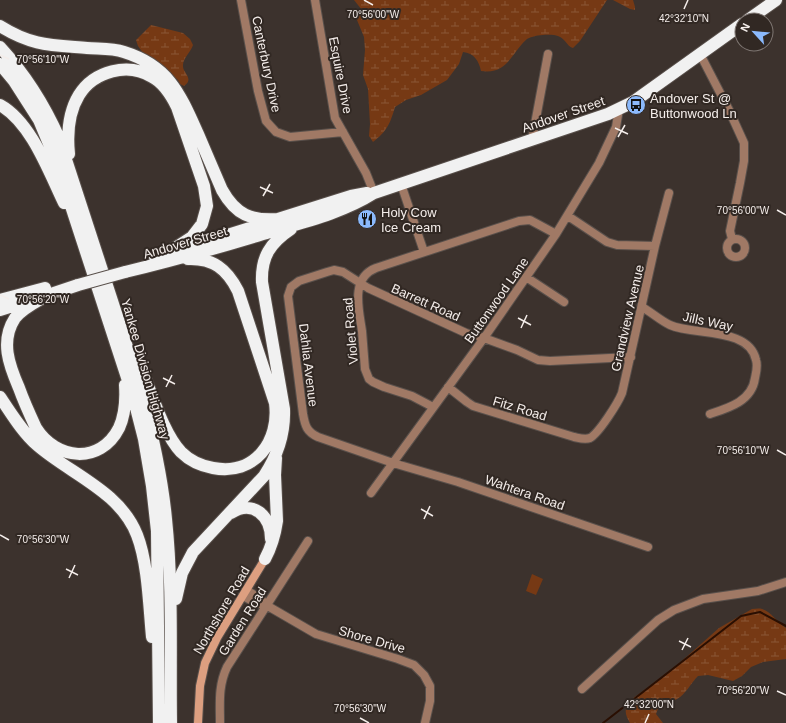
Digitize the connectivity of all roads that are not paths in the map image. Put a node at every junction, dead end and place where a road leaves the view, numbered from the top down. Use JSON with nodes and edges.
{"nodes":[{"id":1,"x":241,"y":0,"type":"edge"},
{"id":2,"x":315,"y":0,"type":"edge"},
{"id":3,"x":776,"y":0,"type":"edge"},
{"id":4,"x":759,"y":12,"type":"edge"},
{"id":5,"x":0,"y":26,"type":"edge"},
{"id":6,"x":734,"y":30,"type":"edge"},
{"id":7,"x":0,"y":47,"type":"edge"},
{"id":8,"x":548,"y":54,"type":"dead end"},
{"id":9,"x":700,"y":54,"type":"junction"},
{"id":10,"x":0,"y":64,"type":"edge"},
{"id":11,"x":0,"y":105,"type":"edge"},
{"id":12,"x":619,"y":109,"type":"junction"},
{"id":13,"x":343,"y":132,"type":"junction"},
{"id":14,"x":532,"y":140,"type":"junction"},
{"id":15,"x":401,"y":184,"type":"junction"},
{"id":16,"x":77,"y":191,"type":"junction"},
{"id":17,"x":374,"y":193,"type":"junction"},
{"id":18,"x":669,"y":193,"type":"dead end"},
{"id":19,"x":568,"y":216,"type":"junction"},
{"id":20,"x":279,"y":219,"type":"junction"},
{"id":21,"x":305,"y":222,"type":"junction"},
{"id":22,"x":556,"y":234,"type":"junction"},
{"id":23,"x":732,"y":239,"type":"dead end"},
{"id":24,"x":82,"y":240,"type":"junction"},
{"id":25,"x":655,"y":246,"type":"junction"},
{"id":26,"x":424,"y":252,"type":"junction"},
{"id":27,"x":157,"y":261,"type":"junction"},
{"id":28,"x":526,"y":277,"type":"junction"},
{"id":29,"x":77,"y":281,"type":"junction"},
{"id":30,"x":360,"y":283,"type":"junction"},
{"id":31,"x":35,"y":291,"type":"junction"},
{"id":32,"x":0,"y":292,"type":"edge"},
{"id":33,"x":48,"y":295,"type":"junction"},
{"id":34,"x":0,"y":300,"type":"edge"},
{"id":35,"x":564,"y":302,"type":"dead end"},
{"id":36,"x":642,"y":306,"type":"junction"},
{"id":37,"x":0,"y":310,"type":"edge"},
{"id":38,"x":115,"y":310,"type":"junction"},
{"id":39,"x":484,"y":338,"type":"junction"},
{"id":40,"x":117,"y":347,"type":"junction"},
{"id":41,"x":631,"y":357,"type":"junction"},
{"id":42,"x":448,"y":386,"type":"junction"},
{"id":43,"x":0,"y":397,"type":"edge"},
{"id":44,"x":433,"y":407,"type":"junction"},
{"id":45,"x":710,"y":414,"type":"dead end"},
{"id":46,"x":589,"y":438,"type":"joint"},
{"id":47,"x":277,"y":452,"type":"junction"},
{"id":48,"x":393,"y":463,"type":"junction"},
{"id":49,"x":371,"y":493,"type":"dead end"},
{"id":50,"x":224,"y":517,"type":"junction"},
{"id":51,"x":308,"y":541,"type":"dead end"},
{"id":52,"x":648,"y":547,"type":"dead end"},
{"id":53,"x":265,"y":558,"type":"junction"},
{"id":54,"x":786,"y":582,"type":"edge"},
{"id":55,"x":245,"y":593,"type":"junction"},
{"id":56,"x":266,"y":605,"type":"junction"},
{"id":57,"x":170,"y":672,"type":"junction"},
{"id":58,"x":582,"y":689,"type":"dead end"},
{"id":59,"x":159,"y":707,"type":"junction"},
{"id":60,"x":159,"y":723,"type":"edge"},
{"id":61,"x":171,"y":723,"type":"edge"},
{"id":62,"x":198,"y":723,"type":"edge"},
{"id":63,"x":220,"y":723,"type":"edge"},
{"id":64,"x":425,"y":723,"type":"edge"}],
"edges":[{"from":1,"to":13,"type":"street","name":"Canterbury Drive"},
{"from":2,"to":13,"type":"street","name":"Esquire Drive"},
{"from":3,"to":4,"type":"highway"},
{"from":5,"to":20,"type":"highway"},
{"from":6,"to":9,"type":"highway","name":"Andover Street"},
{"from":7,"to":16,"type":"highway","name":"Yankee Division Highway"},
{"from":8,"to":14,"type":"street"},
{"from":9,"to":12,"type":"highway","name":"Andover Street"},
{"from":9,"to":23,"type":"street"},
{"from":10,"to":24,"type":"highway","name":"Yankee Division Highway"},
{"from":11,"to":24,"type":"highway"},
{"from":12,"to":14,"type":"highway","name":"Andover Street"},
{"from":12,"to":19,"type":"street","name":"Buttonwood Lane"},
{"from":13,"to":17,"type":"street","name":"Esquire Drive"},
{"from":14,"to":15,"type":"highway","name":"Andover Street"},
{"from":15,"to":17,"type":"highway","name":"Andover Street"},
{"from":15,"to":26,"type":"street"},
{"from":16,"to":27,"type":"highway"},
{"from":16,"to":38,"type":"highway","name":"Yankee Division Highway"},
{"from":17,"to":20,"type":"highway","name":"Andover Street"},
{"from":17,"to":21,"type":"highway","name":"Andover Street"},
{"from":18,"to":25,"type":"street","name":"Grandview Avenue"},
{"from":19,"to":22,"type":"street","name":"Buttonwood Lane"},
{"from":19,"to":25,"type":"street"},
{"from":20,"to":27,"type":"highway","name":"Andover Street"},
{"from":21,"to":27,"type":"highway","name":"Andover Street"},
{"from":21,"to":47,"type":"highway"},
{"from":22,"to":26,"type":"street","name":"Violet Road"},
{"from":22,"to":28,"type":"street","name":"Buttonwood Lane"},
{"from":24,"to":40,"type":"highway","name":"Yankee Division Highway"},
{"from":25,"to":36,"type":"street","name":"Grandview Avenue"},
{"from":26,"to":30,"type":"street","name":"Violet Road"},
{"from":27,"to":29,"type":"highway","name":"Andover Street","bridge":true},
{"from":27,"to":38,"type":"highway"},
{"from":28,"to":35,"type":"street"},
{"from":28,"to":39,"type":"street","name":"Buttonwood Lane"},
{"from":29,"to":31,"type":"highway","name":"Andover Street"},
{"from":29,"to":33,"type":"highway","name":"Andover Street"},
{"from":30,"to":39,"type":"street","name":"Barrett Road"},
{"from":30,"to":44,"type":"street","name":"Violet Road"},
{"from":30,"to":48,"type":"street","name":"Dahlia Avenue"},
{"from":31,"to":32,"type":"highway"},
{"from":31,"to":34,"type":"highway","name":"Andover Street"},
{"from":33,"to":37,"type":"highway","name":"Andover Street"},
{"from":33,"to":40,"type":"highway"},
{"from":36,"to":41,"type":"street","name":"Grandview Avenue"},
{"from":36,"to":45,"type":"street","name":"Jills Way"},
{"from":38,"to":57,"type":"highway","name":"Yankee Division Highway"},
{"from":39,"to":41,"type":"street","name":"Barrett Road"},
{"from":39,"to":42,"type":"street","name":"Buttonwood Lane"},
{"from":40,"to":59,"type":"highway","name":"Yankee Division Highway"},
{"from":41,"to":46,"type":"street","name":"Grandview Avenue"},
{"from":42,"to":44,"type":"street","name":"Buttonwood Lane"},
{"from":42,"to":46,"type":"street","name":"Fitz Road"},
{"from":43,"to":59,"type":"highway"},
{"from":44,"to":48,"type":"street","name":"Buttonwood Lane"},
{"from":47,"to":50,"type":"highway"},
{"from":47,"to":53,"type":"highway"},
{"from":48,"to":49,"type":"street","name":"Buttonwood Lane"},
{"from":48,"to":52,"type":"street","name":"Wahtera Road"},
{"from":50,"to":53,"type":"highway"},
{"from":50,"to":57,"type":"highway"},
{"from":51,"to":56,"type":"street","name":"Garden Road"},
{"from":53,"to":55,"type":"street","name":"Northshore Road"},
{"from":54,"to":58,"type":"street"},
{"from":55,"to":56,"type":"street","name":"Shore Drive"},
{"from":55,"to":62,"type":"street","name":"Northshore Road"},
{"from":56,"to":63,"type":"street","name":"Garden Road"},
{"from":56,"to":64,"type":"street","name":"Shore Drive"},
{"from":57,"to":61,"type":"highway","name":"Yankee Division Highway"},
{"from":59,"to":60,"type":"highway","name":"Yankee Division Highway"}]}
